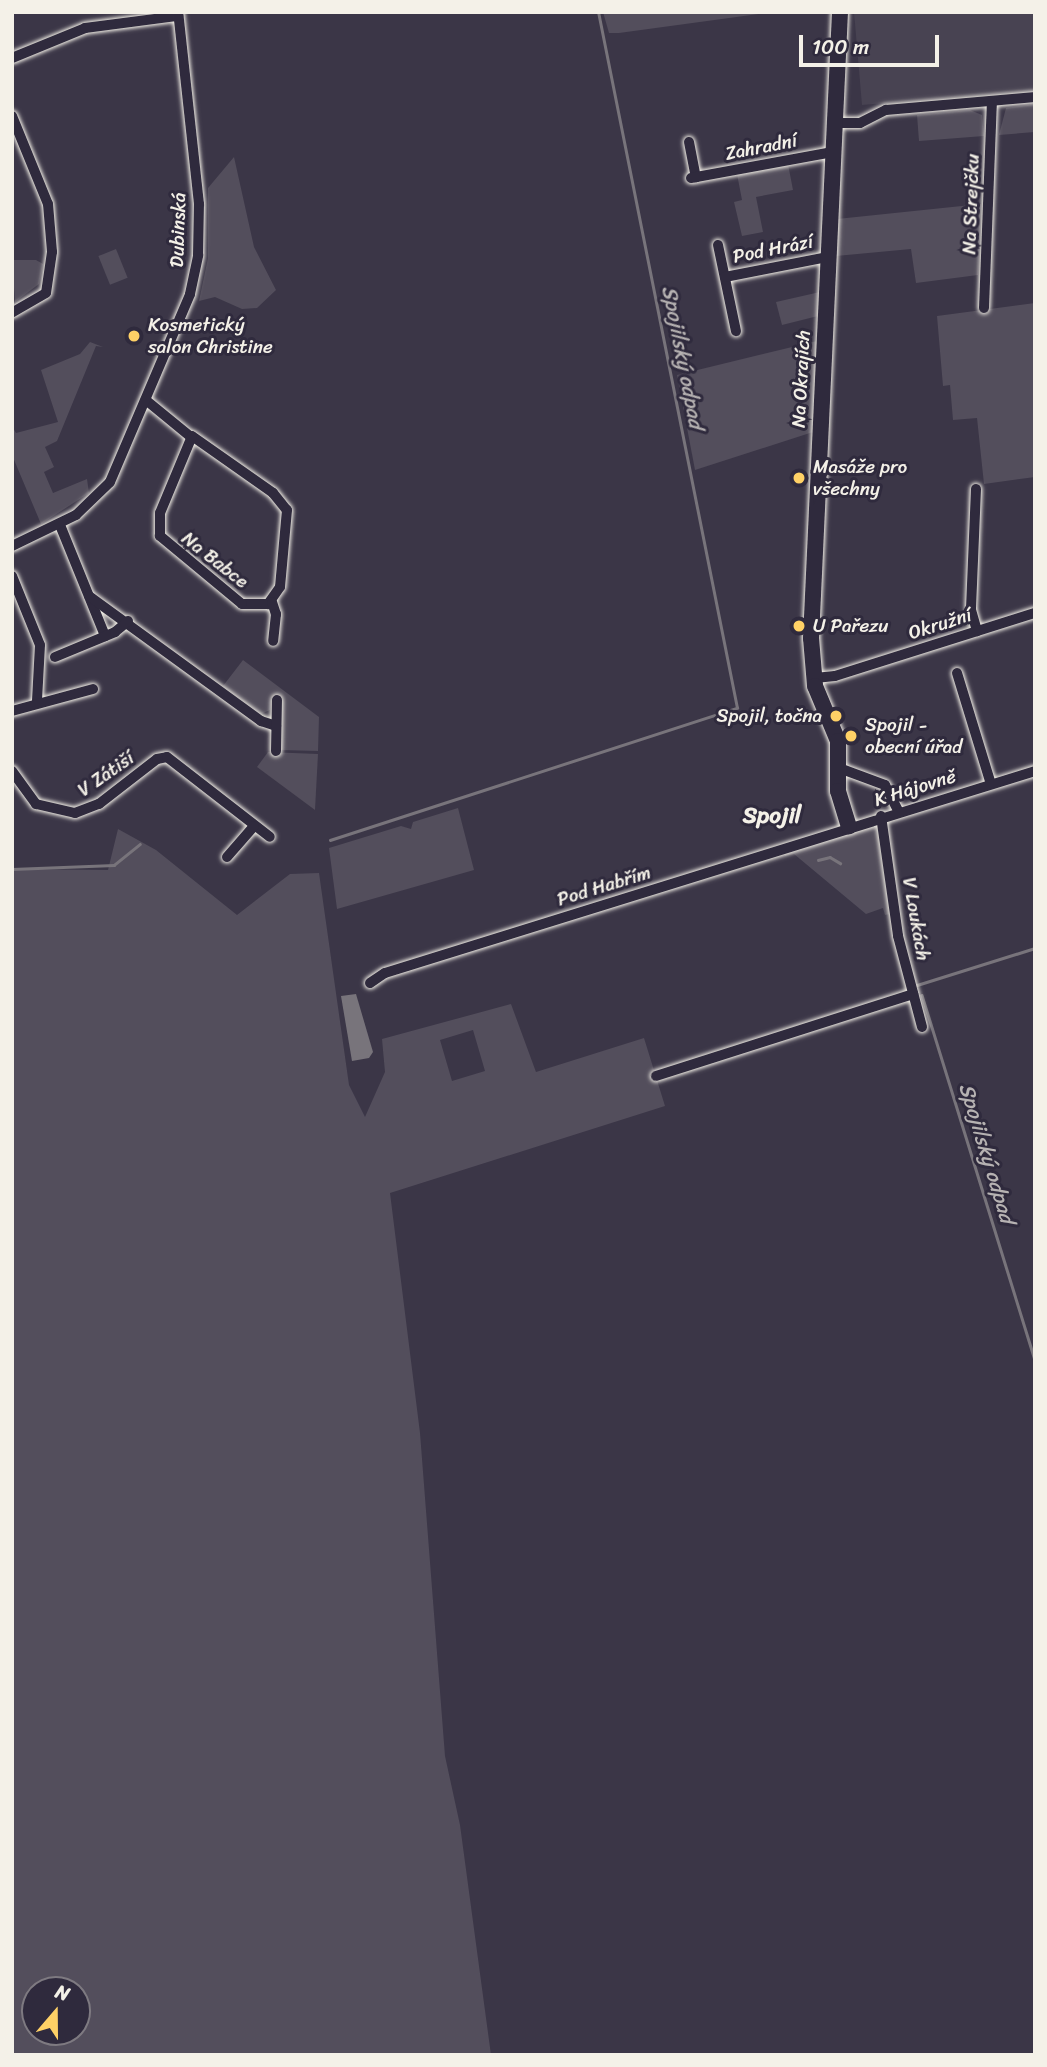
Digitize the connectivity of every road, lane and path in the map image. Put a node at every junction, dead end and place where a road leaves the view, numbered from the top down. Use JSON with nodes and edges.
{"nodes":[{"id":1,"x":839,"y":12,"type":"edge"},
{"id":2,"x":178,"y":14,"type":"edge"},
{"id":3,"x":12,"y":58,"type":"edge"},
{"id":4,"x":1035,"y":97,"type":"edge"},
{"id":5,"x":992,"y":101,"type":"junction"},
{"id":6,"x":12,"y":117,"type":"edge"},
{"id":7,"x":834,"y":123,"type":"junction"},
{"id":8,"x":689,"y":142,"type":"dead end"},
{"id":9,"x":833,"y":152,"type":"junction"},
{"id":10,"x":718,"y":245,"type":"dead end"},
{"id":11,"x":828,"y":257,"type":"junction"},
{"id":12,"x":725,"y":277,"type":"junction"},
{"id":13,"x":984,"y":308,"type":"dead end"},
{"id":14,"x":12,"y":313,"type":"edge"},
{"id":15,"x":736,"y":331,"type":"dead end"},
{"id":16,"x":147,"y":401,"type":"junction"},
{"id":17,"x":191,"y":437,"type":"junction"},
{"id":18,"x":976,"y":489,"type":"dead end"},
{"id":19,"x":60,"y":525,"type":"junction"},
{"id":20,"x":12,"y":546,"type":"edge"},
{"id":21,"x":12,"y":576,"type":"edge"},
{"id":22,"x":89,"y":596,"type":"junction"},
{"id":23,"x":272,"y":602,"type":"junction"},
{"id":24,"x":1035,"y":613,"type":"edge"},
{"id":25,"x":128,"y":621,"type":"junction"},
{"id":26,"x":976,"y":631,"type":"junction"},
{"id":27,"x":105,"y":636,"type":"junction"},
{"id":28,"x":273,"y":641,"type":"dead end"},
{"id":29,"x":55,"y":657,"type":"dead end"},
{"id":30,"x":957,"y":673,"type":"dead end"},
{"id":31,"x":815,"y":678,"type":"junction"},
{"id":32,"x":93,"y":689,"type":"dead end"},
{"id":33,"x":277,"y":700,"type":"dead end"},
{"id":34,"x":37,"y":702,"type":"junction"},
{"id":35,"x":12,"y":711,"type":"edge"},
{"id":36,"x":276,"y":726,"type":"junction"},
{"id":37,"x":276,"y":751,"type":"dead end"},
{"id":38,"x":839,"y":768,"type":"junction"},
{"id":39,"x":12,"y":771,"type":"edge"},
{"id":40,"x":1035,"y":771,"type":"edge"},
{"id":41,"x":991,"y":784,"type":"junction"},
{"id":42,"x":898,"y":811,"type":"junction"},
{"id":43,"x":881,"y":816,"type":"junction"},
{"id":44,"x":254,"y":826,"type":"junction"},
{"id":45,"x":849,"y":826,"type":"junction"},
{"id":46,"x":270,"y":837,"type":"dead end"},
{"id":47,"x":227,"y":857,"type":"dead end"},
{"id":48,"x":370,"y":983,"type":"dead end"},
{"id":49,"x":913,"y":994,"type":"junction"},
{"id":50,"x":922,"y":1027,"type":"dead end"},
{"id":51,"x":656,"y":1076,"type":"dead end"}],
"edges":[{"from":1,"to":7,"type":"street","name":"Na Okrajích"},
{"from":2,"to":3,"type":"street"},
{"from":2,"to":16,"type":"street","name":"Dubinská"},
{"from":4,"to":5,"type":"street"},
{"from":5,"to":7,"type":"street"},
{"from":5,"to":13,"type":"street","name":"Na Strejčku"},
{"from":6,"to":14,"type":"street"},
{"from":7,"to":9,"type":"street","name":"Na Okrajích"},
{"from":8,"to":9,"type":"street","name":"Zahradní"},
{"from":9,"to":11,"type":"street","name":"Na Okrajích"},
{"from":10,"to":12,"type":"street","name":"Pod Hrází"},
{"from":11,"to":12,"type":"street","name":"Pod Hrází"},
{"from":11,"to":31,"type":"street","name":"Na Okrajích"},
{"from":12,"to":15,"type":"street","name":"Pod Hrází"},
{"from":16,"to":17,"type":"street","name":"Na Babce"},
{"from":16,"to":19,"type":"street","name":"Dubinská"},
{"from":17,"to":23,"type":"street","name":"Na Babce"},
{"from":17,"to":23,"type":"street","name":"Na Babce"},
{"from":18,"to":26,"type":"street"},
{"from":19,"to":20,"type":"street","name":"Dubinská"},
{"from":19,"to":22,"type":"street"},
{"from":21,"to":34,"type":"street"},
{"from":22,"to":25,"type":"street"},
{"from":22,"to":27,"type":"street"},
{"from":23,"to":28,"type":"street","name":"Na Babce"},
{"from":24,"to":26,"type":"street","name":"Okružní"},
{"from":25,"to":27,"type":"street"},
{"from":25,"to":36,"type":"street"},
{"from":26,"to":31,"type":"street","name":"Okružní"},
{"from":27,"to":29,"type":"street"},
{"from":30,"to":41,"type":"street"},
{"from":31,"to":38,"type":"street","name":"Na Okrajích"},
{"from":32,"to":34,"type":"street"},
{"from":33,"to":36,"type":"street"},
{"from":34,"to":35,"type":"street"},
{"from":36,"to":37,"type":"street"},
{"from":38,"to":42,"type":"street"},
{"from":38,"to":45,"type":"street","name":"Na Okrajích"},
{"from":39,"to":44,"type":"street","name":"V Zátiší"},
{"from":40,"to":41,"type":"street","name":"K Hájovně"},
{"from":41,"to":42,"type":"street","name":"K Hájovně"},
{"from":42,"to":43,"type":"street","name":"K Hájovně"},
{"from":43,"to":45,"type":"street","name":"K Hájovně"},
{"from":43,"to":49,"type":"street","name":"V Loukách"},
{"from":44,"to":46,"type":"street","name":"V Zátiší"},
{"from":44,"to":47,"type":"street"},
{"from":45,"to":48,"type":"street","name":"Pod Habřím"},
{"from":49,"to":50,"type":"street","name":"V Loukách"},
{"from":49,"to":51,"type":"street"}]}
